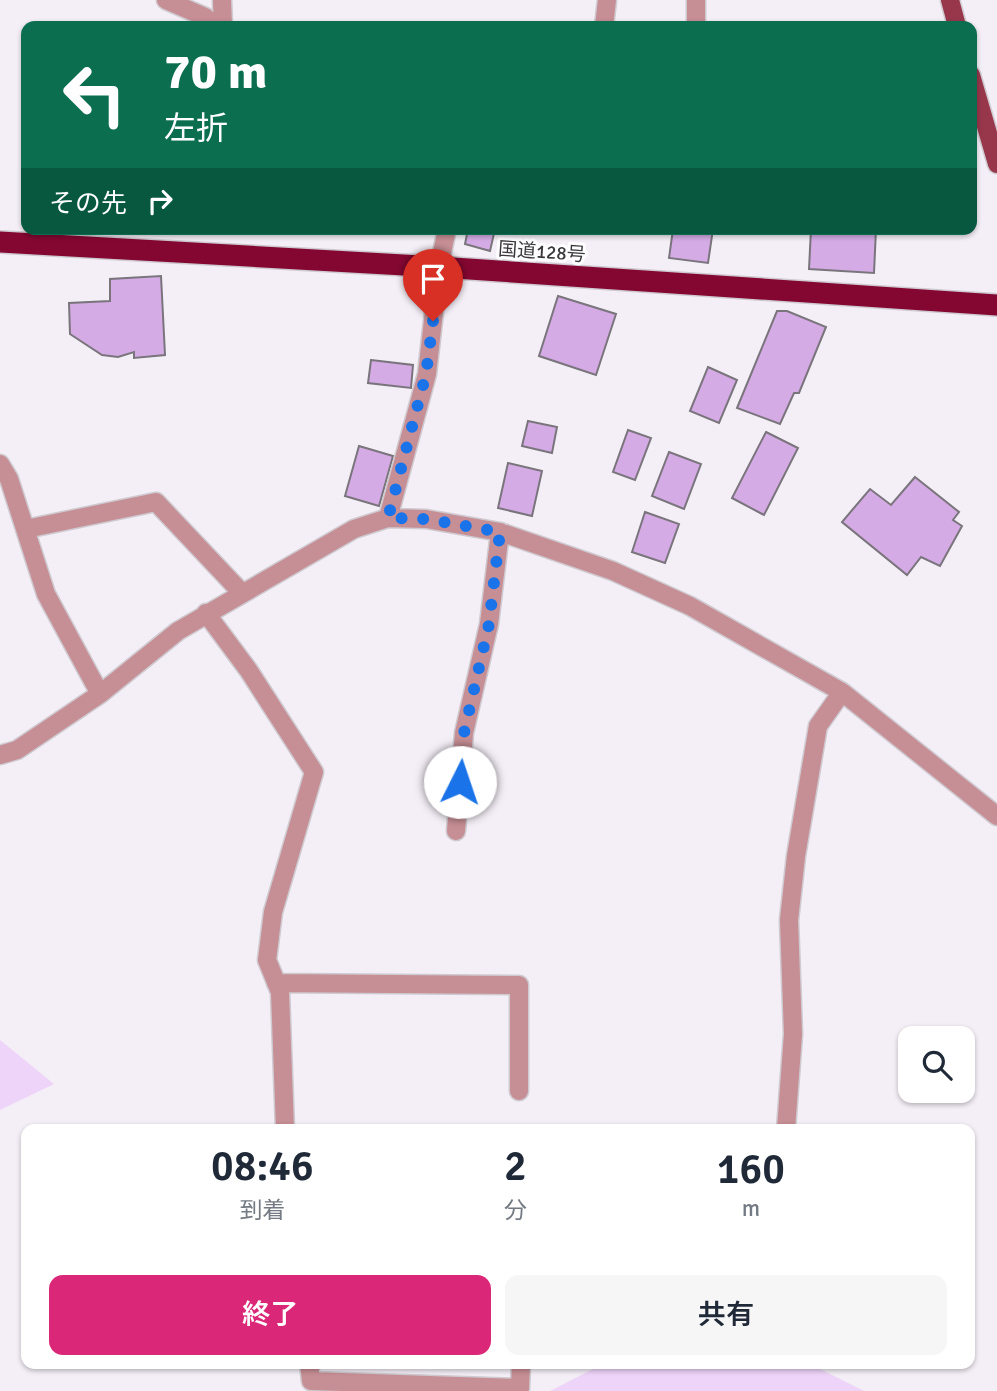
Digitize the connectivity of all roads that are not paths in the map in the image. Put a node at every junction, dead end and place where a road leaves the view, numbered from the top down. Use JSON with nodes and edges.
{"nodes":[{"id":1,"x":166,"y":0,"type":"edge"},
{"id":2,"x":222,"y":0,"type":"edge"},
{"id":3,"x":607,"y":0,"type":"edge"},
{"id":4,"x":696,"y":0,"type":"edge"},
{"id":5,"x":950,"y":0,"type":"edge"},
{"id":6,"x":209,"y":21,"type":"edge"},
{"id":7,"x":223,"y":21,"type":"edge"},
{"id":8,"x":605,"y":21,"type":"edge"},
{"id":9,"x":696,"y":21,"type":"edge"},
{"id":10,"x":956,"y":21,"type":"edge"},
{"id":11,"x":977,"y":96,"type":"edge"},
{"id":12,"x":997,"y":164,"type":"edge"},
{"id":13,"x":446,"y":235,"type":"edge"},
{"id":14,"x":0,"y":242,"type":"edge"},
{"id":15,"x":439,"y":267,"type":"junction"},
{"id":16,"x":997,"y":305,"type":"edge"},
{"id":17,"x":0,"y":464,"type":"edge"},
{"id":18,"x":388,"y":518,"type":"junction"},
{"id":19,"x":26,"y":529,"type":"junction"},
{"id":20,"x":500,"y":532,"type":"junction"},
{"id":21,"x":241,"y":592,"type":"junction"},
{"id":22,"x":206,"y":613,"type":"junction"},
{"id":23,"x":842,"y":692,"type":"junction"},
{"id":24,"x":100,"y":694,"type":"junction"},
{"id":25,"x":0,"y":755,"type":"edge"},
{"id":26,"x":997,"y":816,"type":"edge"},
{"id":27,"x":457,"y":831,"type":"dead end"},
{"id":28,"x":276,"y":983,"type":"junction"},
{"id":29,"x":519,"y":1091,"type":"dead end"},
{"id":30,"x":285,"y":1124,"type":"edge"},
{"id":31,"x":786,"y":1124,"type":"edge"},
{"id":32,"x":310,"y":1369,"type":"edge"},
{"id":33,"x":521,"y":1369,"type":"edge"}],
"edges":[{"from":1,"to":6,"type":"street"},
{"from":2,"to":7,"type":"street"},
{"from":3,"to":8,"type":"street"},
{"from":4,"to":9,"type":"street"},
{"from":5,"to":10,"type":"main road"},
{"from":11,"to":12,"type":"main road"},
{"from":13,"to":15,"type":"street"},
{"from":14,"to":15,"type":"highway","name":"国道128号"},
{"from":15,"to":16,"type":"highway","name":"国道128号"},
{"from":15,"to":18,"type":"street"},
{"from":17,"to":19,"type":"street"},
{"from":18,"to":20,"type":"street"},
{"from":18,"to":21,"type":"street"},
{"from":19,"to":21,"type":"street"},
{"from":19,"to":24,"type":"street"},
{"from":20,"to":23,"type":"street"},
{"from":20,"to":27,"type":"street"},
{"from":21,"to":22,"type":"street"},
{"from":22,"to":24,"type":"street"},
{"from":22,"to":28,"type":"street"},
{"from":23,"to":26,"type":"street"},
{"from":23,"to":31,"type":"street"},
{"from":24,"to":25,"type":"street"},
{"from":28,"to":29,"type":"street"},
{"from":28,"to":30,"type":"street"},
{"from":32,"to":33,"type":"street"}]}
